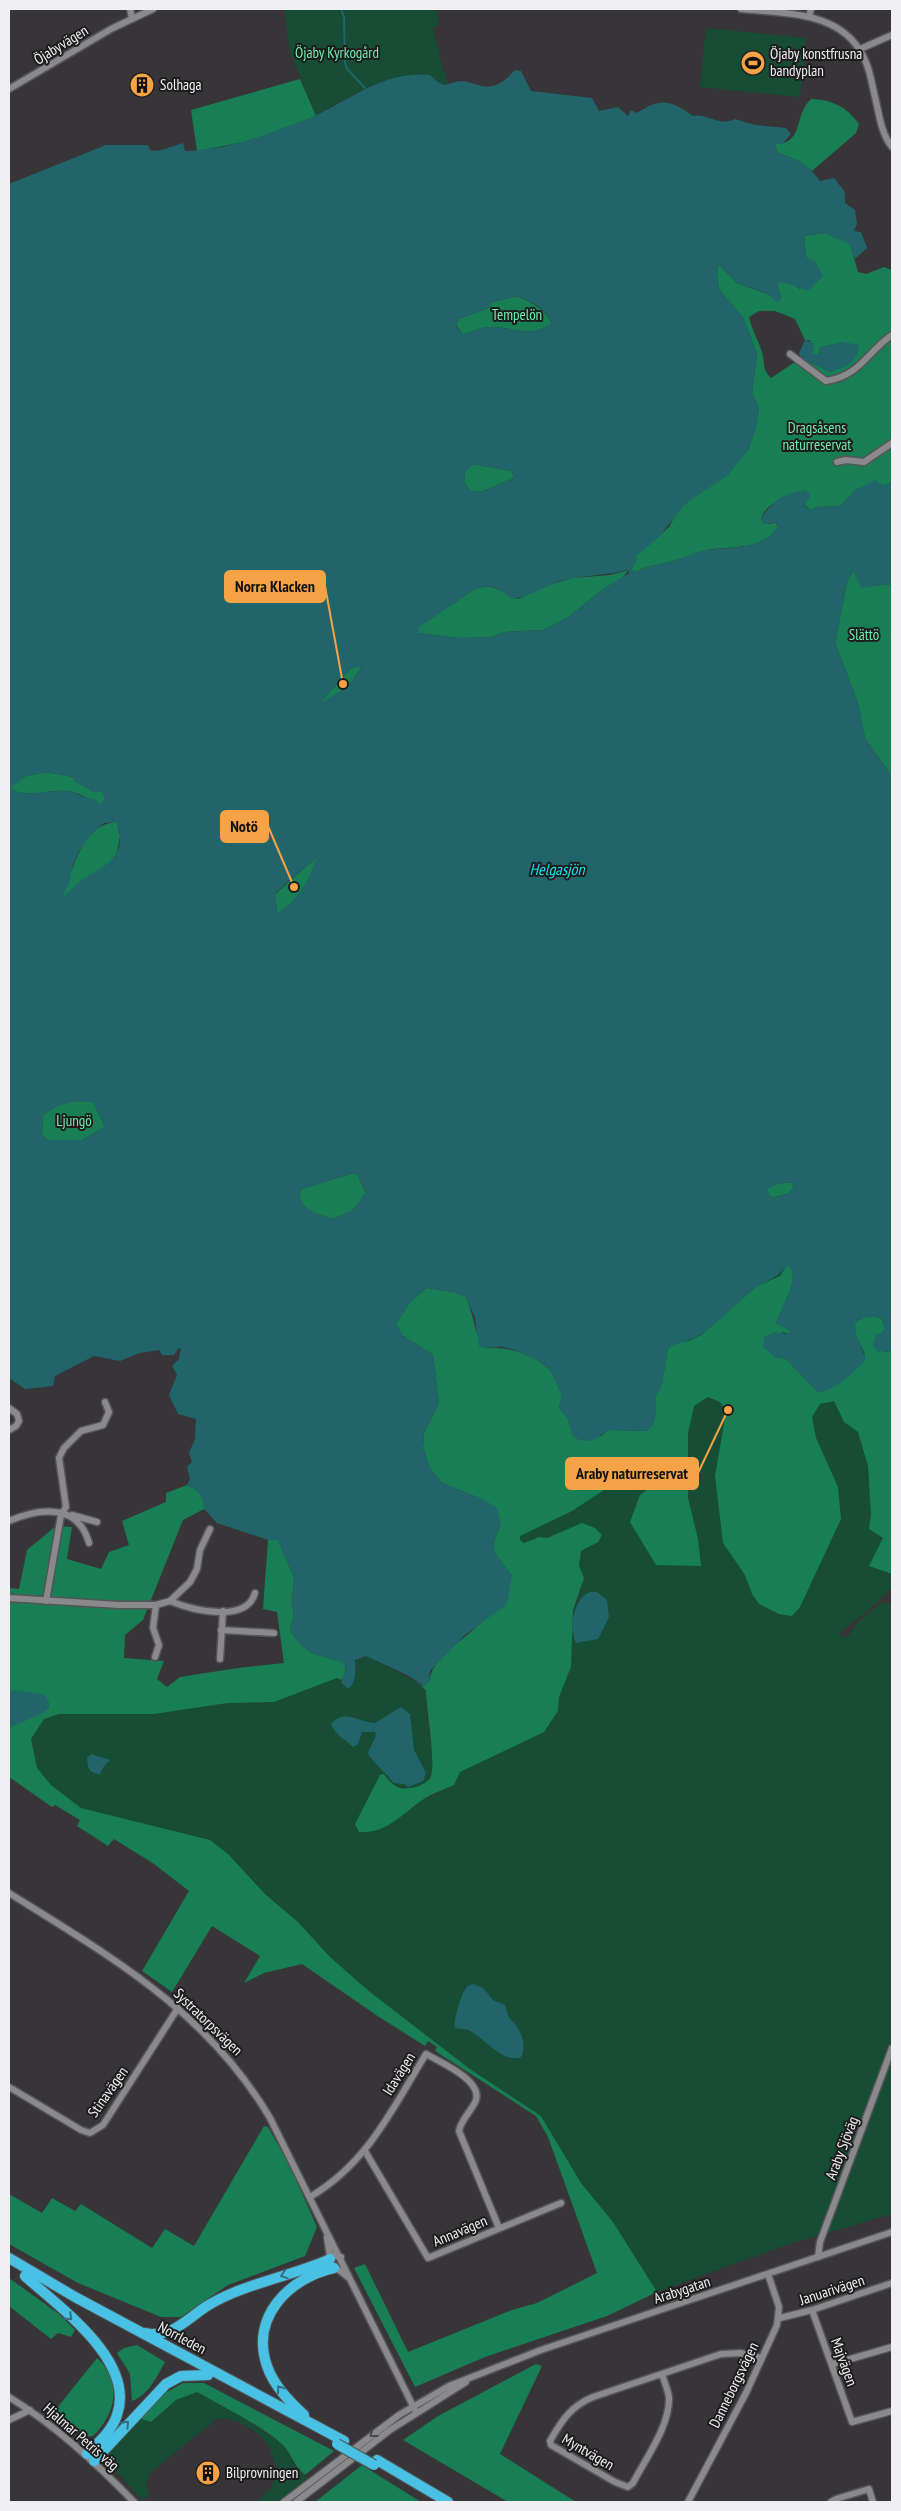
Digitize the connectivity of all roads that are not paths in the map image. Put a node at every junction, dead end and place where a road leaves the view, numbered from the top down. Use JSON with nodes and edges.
{"nodes":[{"id":1,"x":130,"y":9,"type":"edge"},
{"id":2,"x":153,"y":9,"type":"edge"},
{"id":3,"x":741,"y":9,"type":"edge"},
{"id":4,"x":811,"y":9,"type":"edge"},
{"id":5,"x":809,"y":17,"type":"junction"},
{"id":6,"x":132,"y":18,"type":"junction"},
{"id":7,"x":892,"y":35,"type":"edge"},
{"id":8,"x":860,"y":49,"type":"junction"},
{"id":9,"x":9,"y":89,"type":"edge"},
{"id":10,"x":892,"y":147,"type":"edge"},
{"id":11,"x":892,"y":335,"type":"edge"},
{"id":12,"x":790,"y":354,"type":"dead end"},
{"id":13,"x":892,"y":443,"type":"edge"},
{"id":14,"x":837,"y":462,"type":"dead end"},
{"id":15,"x":105,"y":1402,"type":"dead end"},
{"id":16,"x":9,"y":1408,"type":"edge"},
{"id":17,"x":9,"y":1430,"type":"edge"},
{"id":18,"x":64,"y":1512,"type":"junction"},
{"id":19,"x":72,"y":1515,"type":"junction"},
{"id":20,"x":9,"y":1520,"type":"edge"},
{"id":21,"x":97,"y":1522,"type":"dead end"},
{"id":22,"x":210,"y":1528,"type":"dead end"},
{"id":23,"x":89,"y":1544,"type":"dead end"},
{"id":24,"x":256,"y":1593,"type":"dead end"},
{"id":25,"x":9,"y":1598,"type":"edge"},
{"id":26,"x":46,"y":1600,"type":"junction"},
{"id":27,"x":170,"y":1601,"type":"junction"},
{"id":28,"x":156,"y":1605,"type":"junction"},
{"id":29,"x":222,"y":1611,"type":"junction"},
{"id":30,"x":221,"y":1630,"type":"junction"},
{"id":31,"x":274,"y":1633,"type":"dead end"},
{"id":32,"x":155,"y":1657,"type":"dead end"},
{"id":33,"x":220,"y":1659,"type":"dead end"},
{"id":34,"x":9,"y":1893,"type":"edge"},
{"id":35,"x":178,"y":2008,"type":"junction"},
{"id":36,"x":892,"y":2048,"type":"edge"},
{"id":37,"x":9,"y":2087,"type":"edge"},
{"id":38,"x":366,"y":2151,"type":"junction"},
{"id":39,"x":310,"y":2197,"type":"junction"},
{"id":40,"x":561,"y":2203,"type":"dead end"},
{"id":41,"x":324,"y":2228,"type":"junction"},
{"id":42,"x":499,"y":2228,"type":"junction"},
{"id":43,"x":892,"y":2232,"type":"edge"},
{"id":44,"x":818,"y":2257,"type":"junction"},
{"id":45,"x":9,"y":2258,"type":"edge"},
{"id":46,"x":342,"y":2258,"type":"junction"},
{"id":47,"x":332,"y":2263,"type":"junction"},
{"id":48,"x":9,"y":2266,"type":"edge"},
{"id":49,"x":768,"y":2274,"type":"junction"},
{"id":50,"x":25,"y":2276,"type":"junction"},
{"id":51,"x":350,"y":2279,"type":"junction"},
{"id":52,"x":892,"y":2283,"type":"edge"},
{"id":53,"x":812,"y":2310,"type":"junction"},
{"id":54,"x":780,"y":2318,"type":"junction"},
{"id":55,"x":139,"y":2332,"type":"junction"},
{"id":56,"x":892,"y":2347,"type":"edge"},
{"id":57,"x":761,"y":2358,"type":"junction"},
{"id":58,"x":833,"y":2364,"type":"junction"},
{"id":59,"x":662,"y":2374,"type":"junction"},
{"id":60,"x":208,"y":2375,"type":"junction"},
{"id":61,"x":9,"y":2397,"type":"edge"},
{"id":62,"x":414,"y":2409,"type":"junction"},
{"id":63,"x":30,"y":2410,"type":"junction"},
{"id":64,"x":892,"y":2411,"type":"edge"},
{"id":65,"x":9,"y":2420,"type":"edge"},
{"id":66,"x":314,"y":2425,"type":"junction"},
{"id":67,"x":340,"y":2443,"type":"junction"},
{"id":68,"x":90,"y":2458,"type":"junction"},
{"id":69,"x":375,"y":2462,"type":"junction"},
{"id":70,"x":134,"y":2502,"type":"edge"},
{"id":71,"x":284,"y":2502,"type":"edge"},
{"id":72,"x":296,"y":2502,"type":"edge"},
{"id":73,"x":437,"y":2502,"type":"edge"},
{"id":74,"x":448,"y":2502,"type":"edge"},
{"id":75,"x":688,"y":2502,"type":"edge"},
{"id":76,"x":832,"y":2502,"type":"edge"},
{"id":77,"x":873,"y":2502,"type":"edge"}],
"edges":[{"from":1,"to":6,"type":"street"},
{"from":2,"to":6,"type":"street","name":"Öjabyvägen"},
{"from":3,"to":5,"type":"street"},
{"from":4,"to":5,"type":"street"},
{"from":5,"to":8,"type":"street"},
{"from":6,"to":9,"type":"street","name":"Öjabyvägen"},
{"from":7,"to":8,"type":"street"},
{"from":8,"to":10,"type":"street"},
{"from":11,"to":12,"type":"street"},
{"from":13,"to":14,"type":"street"},
{"from":15,"to":18,"type":"street"},
{"from":16,"to":17,"type":"street"},
{"from":18,"to":19,"type":"street"},
{"from":18,"to":20,"type":"street"},
{"from":18,"to":26,"type":"street"},
{"from":19,"to":21,"type":"street"},
{"from":19,"to":23,"type":"street"},
{"from":22,"to":27,"type":"street"},
{"from":24,"to":29,"type":"street"},
{"from":25,"to":26,"type":"street"},
{"from":26,"to":28,"type":"street"},
{"from":27,"to":28,"type":"street"},
{"from":27,"to":29,"type":"street"},
{"from":28,"to":32,"type":"street"},
{"from":29,"to":30,"type":"street"},
{"from":30,"to":31,"type":"street"},
{"from":30,"to":33,"type":"street"},
{"from":34,"to":35,"type":"street","name":"Systratorpsvägen"},
{"from":35,"to":37,"type":"street","name":"Stinavägen"},
{"from":35,"to":39,"type":"street","name":"Systratorpsvägen"},
{"from":36,"to":44,"type":"street","name":"Araby Sjöväg"},
{"from":38,"to":39,"type":"street","name":"Idavägen"},
{"from":38,"to":42,"type":"street","name":"Annavägen"},
{"from":38,"to":42,"type":"street","name":"Idavägen"},
{"from":39,"to":41,"type":"street","name":"Systratorpsvägen"},
{"from":40,"to":42,"type":"street","name":"Annavägen"},
{"from":41,"to":46,"type":"street","name":"Systratorpsvägen"},
{"from":41,"to":47,"type":"street","name":"Systratorpsvägen"},
{"from":43,"to":44,"type":"street","name":"Arabygatan"},
{"from":44,"to":49,"type":"street","name":"Arabygatan"},
{"from":45,"to":55,"type":"highway","name":"Norrleden"},
{"from":46,"to":47,"type":"street"},
{"from":46,"to":47,"type":"street"},
{"from":46,"to":51,"type":"street","name":"Systratorpsvägen"},
{"from":47,"to":51,"type":"street","name":"Systratorpsvägen"},
{"from":47,"to":55,"type":"highway","one_way":true},
{"from":66,"to":47,"type":"highway","one_way":true},
{"from":48,"to":50,"type":"highway","name":"Norrleden"},
{"from":49,"to":54,"type":"street"},
{"from":49,"to":62,"type":"street","name":"Arabygatan"},
{"from":50,"to":60,"type":"highway","name":"Norrleden"},
{"from":50,"to":68,"type":"highway","one_way":true},
{"from":51,"to":62,"type":"street","name":"Systratorpsvägen"},
{"from":52,"to":53,"type":"street","name":"Januarivägen"},
{"from":53,"to":54,"type":"street","name":"Januarivägen"},
{"from":53,"to":58,"type":"street","name":"Majvägen"},
{"from":54,"to":57,"type":"street","name":"Danneborgsvägen"},
{"from":55,"to":66,"type":"highway","name":"Norrleden"},
{"from":56,"to":58,"type":"street"},
{"from":57,"to":59,"type":"street","name":"Myntvägen"},
{"from":57,"to":75,"type":"street","name":"Danneborgsvägen"},
{"from":58,"to":64,"type":"street","name":"Majvägen"},
{"from":59,"to":59,"type":"street","name":"Myntvägen"},
{"from":60,"to":67,"type":"highway","name":"Norrleden"},
{"from":68,"to":60,"type":"highway","one_way":true},
{"from":61,"to":63,"type":"street","name":"Hjalmar Petris väg"},
{"from":62,"to":71,"type":"street","name":"Arabygatan","one_way":true},
{"from":62,"to":72,"type":"street","name":"Arabygatan"},
{"from":63,"to":65,"type":"street"},
{"from":63,"to":68,"type":"street","name":"Hjalmar Petris väg"},
{"from":66,"to":67,"type":"highway","name":"Norrleden"},
{"from":67,"to":69,"type":"highway"},
{"from":68,"to":70,"type":"street","name":"Hjalmar Petris väg"},
{"from":69,"to":73,"type":"highway"},
{"from":69,"to":74,"type":"highway"},
{"from":76,"to":77,"type":"street"}]}
